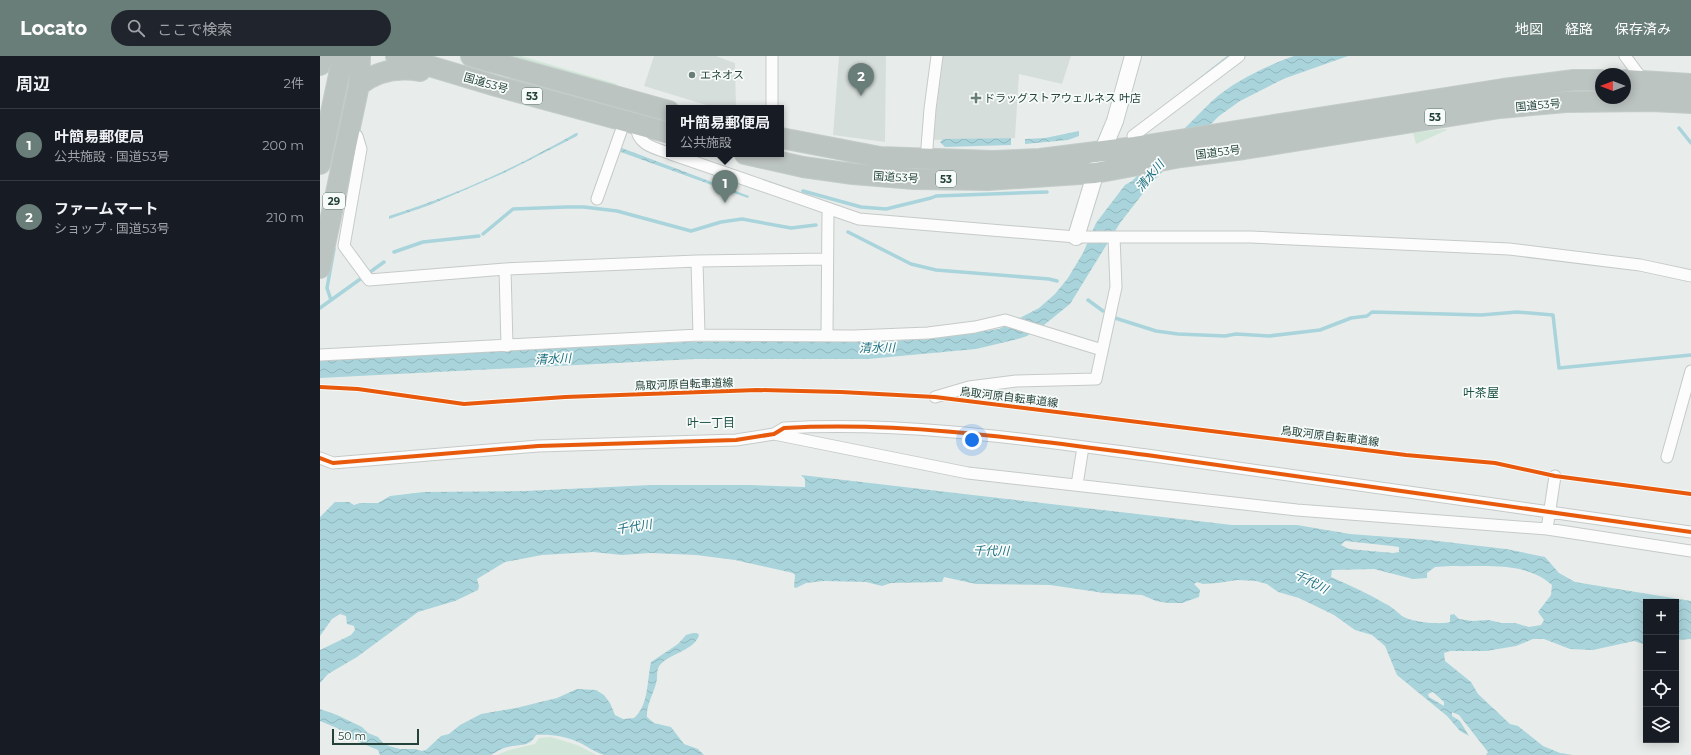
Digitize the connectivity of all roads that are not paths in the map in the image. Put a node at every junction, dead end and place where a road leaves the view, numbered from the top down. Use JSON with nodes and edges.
{"nodes":[{"id":1,"x":322,"y":56,"type":"edge"},
{"id":2,"x":334,"y":56,"type":"edge"},
{"id":3,"x":343,"y":56,"type":"edge"},
{"id":4,"x":360,"y":56,"type":"edge"},
{"id":5,"x":396,"y":56,"type":"edge"},
{"id":6,"x":470,"y":56,"type":"edge"},
{"id":7,"x":772,"y":56,"type":"edge"},
{"id":8,"x":937,"y":56,"type":"edge"},
{"id":9,"x":1133,"y":56,"type":"edge"},
{"id":10,"x":1239,"y":56,"type":"edge"},
{"id":11,"x":1625,"y":56,"type":"edge"},
{"id":12,"x":320,"y":65,"type":"edge"},
{"id":13,"x":1595,"y":80,"type":"edge"},
{"id":14,"x":1634,"y":80,"type":"edge"},
{"id":15,"x":1691,"y":84,"type":"edge"},
{"id":16,"x":360,"y":85,"type":"junction"},
{"id":17,"x":496,"y":86,"type":"junction"},
{"id":18,"x":1652,"y":101,"type":"junction"},
{"id":19,"x":1691,"y":103,"type":"edge"},
{"id":20,"x":772,"y":105,"type":"edge"},
{"id":21,"x":666,"y":110,"type":"edge"},
{"id":22,"x":324,"y":120,"type":"edge"},
{"id":23,"x":630,"y":122,"type":"junction"},
{"id":24,"x":666,"y":132,"type":"edge"},
{"id":25,"x":348,"y":134,"type":"junction"},
{"id":26,"x":1134,"y":136,"type":"dead end"},
{"id":27,"x":784,"y":139,"type":"edge"},
{"id":28,"x":666,"y":152,"type":"edge"},
{"id":29,"x":1102,"y":152,"type":"junction"},
{"id":30,"x":678,"y":157,"type":"edge"},
{"id":31,"x":758,"y":157,"type":"edge"},
{"id":32,"x":926,"y":160,"type":"junction"},
{"id":33,"x":320,"y":164,"type":"edge"},
{"id":34,"x":1095,"y":173,"type":"junction"},
{"id":35,"x":597,"y":200,"type":"dead end"},
{"id":36,"x":828,"y":210,"type":"junction"},
{"id":37,"x":1076,"y":237,"type":"junction"},
{"id":38,"x":1114,"y":237,"type":"junction"},
{"id":39,"x":827,"y":259,"type":"junction"},
{"id":40,"x":697,"y":261,"type":"junction"},
{"id":41,"x":320,"y":268,"type":"edge"},
{"id":42,"x":505,"y":269,"type":"junction"},
{"id":43,"x":1691,"y":276,"type":"edge"},
{"id":44,"x":698,"y":335,"type":"junction"},
{"id":45,"x":827,"y":335,"type":"junction"},
{"id":46,"x":507,"y":346,"type":"junction"},
{"id":47,"x":1102,"y":350,"type":"junction"},
{"id":48,"x":320,"y":355,"type":"edge"},
{"id":49,"x":1691,"y":371,"type":"edge"},
{"id":50,"x":936,"y":397,"type":"dead end"},
{"id":51,"x":774,"y":434,"type":"junction"},
{"id":52,"x":1083,"y":447,"type":"junction"},
{"id":53,"x":1667,"y":457,"type":"dead end"},
{"id":54,"x":320,"y":458,"type":"edge"},
{"id":55,"x":1555,"y":476,"type":"dead end"},
{"id":56,"x":1077,"y":485,"type":"junction"},
{"id":57,"x":1549,"y":513,"type":"junction"},
{"id":58,"x":1546,"y":529,"type":"junction"},
{"id":59,"x":1691,"y":532,"type":"edge"},
{"id":60,"x":1691,"y":551,"type":"edge"}],
"edges":[{"from":1,"to":12,"type":"highway"},
{"from":2,"to":22,"type":"highway"},
{"from":3,"to":22,"type":"highway"},
{"from":4,"to":16,"type":"highway","number":"29"},
{"from":5,"to":17,"type":"highway","name":"国道53号","number":"53"},
{"from":6,"to":21,"type":"highway","name":"国道53号","number":"53"},
{"from":7,"to":20,"type":"street"},
{"from":8,"to":32,"type":"street"},
{"from":9,"to":29,"type":"street"},
{"from":10,"to":26,"type":"street"},
{"from":11,"to":14,"type":"street"},
{"from":13,"to":29,"type":"highway","name":"国道53号","number":"53"},
{"from":14,"to":15,"type":"highway"},
{"from":14,"to":18,"type":"street"},
{"from":16,"to":17,"type":"highway"},
{"from":16,"to":25,"type":"highway","number":"29"},
{"from":17,"to":23,"type":"highway","name":"国道53号","number":"53"},
{"from":18,"to":19,"type":"highway","name":"国道53号","number":"53"},
{"from":18,"to":34,"type":"highway","name":"国道53号","number":"53"},
{"from":22,"to":33,"type":"highway"},
{"from":23,"to":24,"type":"highway","name":"国道53号","number":"53"},
{"from":23,"to":28,"type":"street"},
{"from":23,"to":35,"type":"street"},
{"from":25,"to":41,"type":"highway","number":"29"},
{"from":25,"to":42,"type":"street"},
{"from":27,"to":32,"type":"highway","name":"国道53号","number":"53"},
{"from":29,"to":32,"type":"highway","name":"国道53号","number":"53"},
{"from":29,"to":34,"type":"street"},
{"from":30,"to":36,"type":"street"},
{"from":31,"to":34,"type":"highway","name":"国道53号","number":"53"},
{"from":34,"to":37,"type":"street"},
{"from":36,"to":37,"type":"street"},
{"from":36,"to":39,"type":"street"},
{"from":37,"to":38,"type":"street"},
{"from":38,"to":43,"type":"street"},
{"from":38,"to":47,"type":"street"},
{"from":39,"to":40,"type":"street"},
{"from":39,"to":45,"type":"street"},
{"from":40,"to":42,"type":"street"},
{"from":40,"to":44,"type":"street"},
{"from":42,"to":46,"type":"street"},
{"from":44,"to":45,"type":"street"},
{"from":44,"to":46,"type":"street"},
{"from":45,"to":47,"type":"street"},
{"from":46,"to":48,"type":"street"},
{"from":47,"to":50,"type":"street"},
{"from":49,"to":53,"type":"street"},
{"from":51,"to":52,"type":"street"},
{"from":51,"to":54,"type":"street"},
{"from":51,"to":56,"type":"street"},
{"from":52,"to":56,"type":"street"},
{"from":52,"to":57,"type":"street"},
{"from":55,"to":57,"type":"street"},
{"from":56,"to":58,"type":"street"},
{"from":57,"to":58,"type":"street"},
{"from":57,"to":59,"type":"street"},
{"from":58,"to":60,"type":"street"}]}
